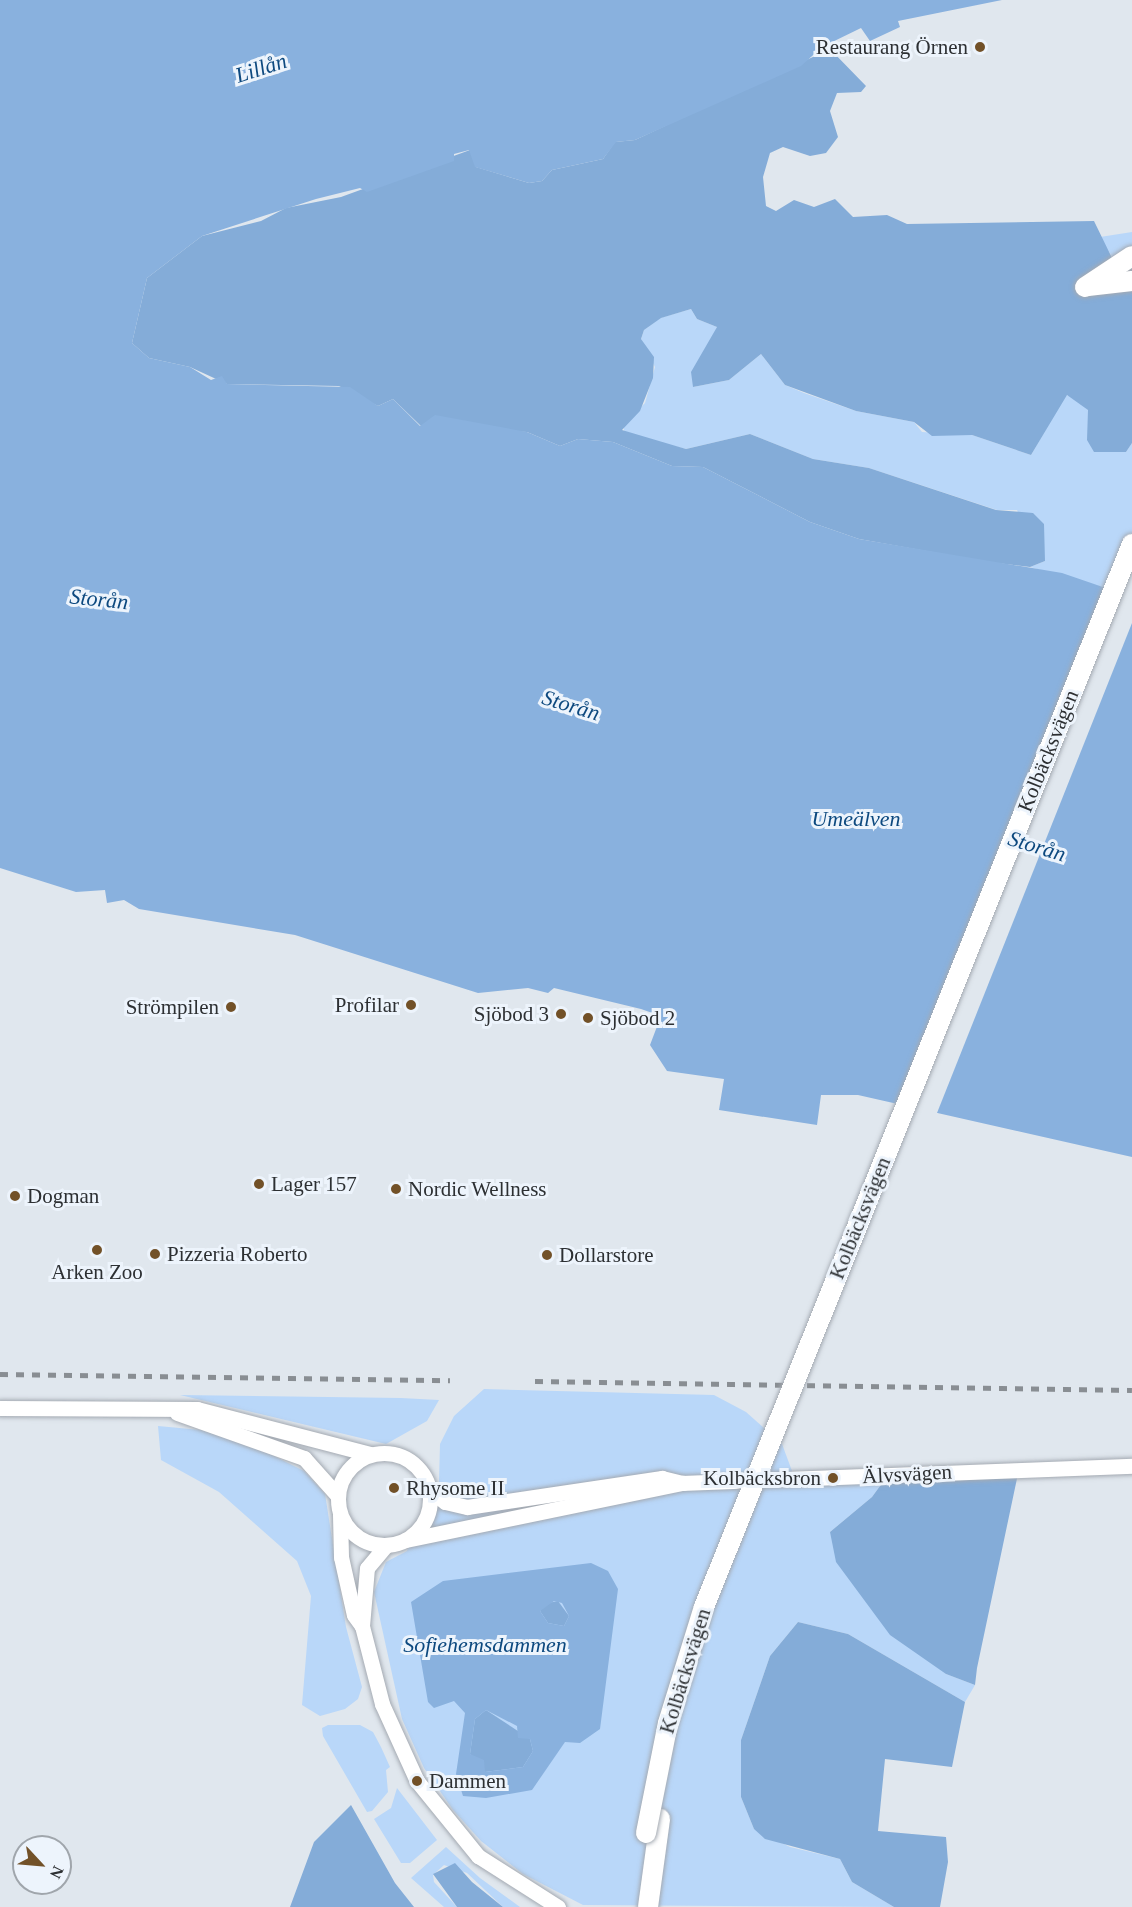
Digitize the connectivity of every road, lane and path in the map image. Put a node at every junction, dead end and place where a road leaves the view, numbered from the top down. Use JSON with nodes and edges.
{"nodes":[{"id":1,"x":1132,"y":256,"type":"edge"},
{"id":2,"x":1132,"y":281,"type":"edge"},
{"id":3,"x":1132,"y":544,"type":"edge"},
{"id":4,"x":1132,"y":572,"type":"edge"},
{"id":5,"x":0,"y":1408,"type":"edge"},
{"id":6,"x":174,"y":1412,"type":"junction"},
{"id":7,"x":370,"y":1454,"type":"junction"},
{"id":8,"x":1132,"y":1466,"type":"edge"},
{"id":9,"x":682,"y":1483,"type":"junction"},
{"id":10,"x":429,"y":1490,"type":"junction"},
{"id":11,"x":337,"y":1496,"type":"junction"},
{"id":12,"x":340,"y":1515,"type":"junction"},
{"id":13,"x":404,"y":1541,"type":"junction"},
{"id":14,"x":386,"y":1545,"type":"junction"},
{"id":15,"x":362,"y":1626,"type":"junction"},
{"id":16,"x":558,"y":1907,"type":"edge"},
{"id":17,"x":636,"y":1907,"type":"edge"},
{"id":18,"x":648,"y":1907,"type":"edge"}],
"edges":[{"from":1,"to":2,"type":"highway"},
{"from":3,"to":17,"type":"highway","name":"Kolbäcksvägen","bridge":true},
{"from":4,"to":18,"type":"highway","name":"Kolbäcksvägen"},
{"from":5,"to":6,"type":"main road"},
{"from":6,"to":7,"type":"main road"},
{"from":6,"to":11,"type":"main road"},
{"from":7,"to":10,"type":"main road"},
{"from":7,"to":11,"type":"main road"},
{"from":8,"to":9,"type":"main road","name":"Älvsvägen"},
{"from":9,"to":10,"type":"main road","name":"Älvsvägen"},
{"from":9,"to":13,"type":"main road","name":"Älvsvägen"},
{"from":10,"to":13,"type":"main road"},
{"from":11,"to":12,"type":"main road"},
{"from":12,"to":14,"type":"main road"},
{"from":12,"to":15,"type":"main road"},
{"from":13,"to":14,"type":"main road"},
{"from":14,"to":15,"type":"main road"},
{"from":15,"to":16,"type":"main road"}]}
